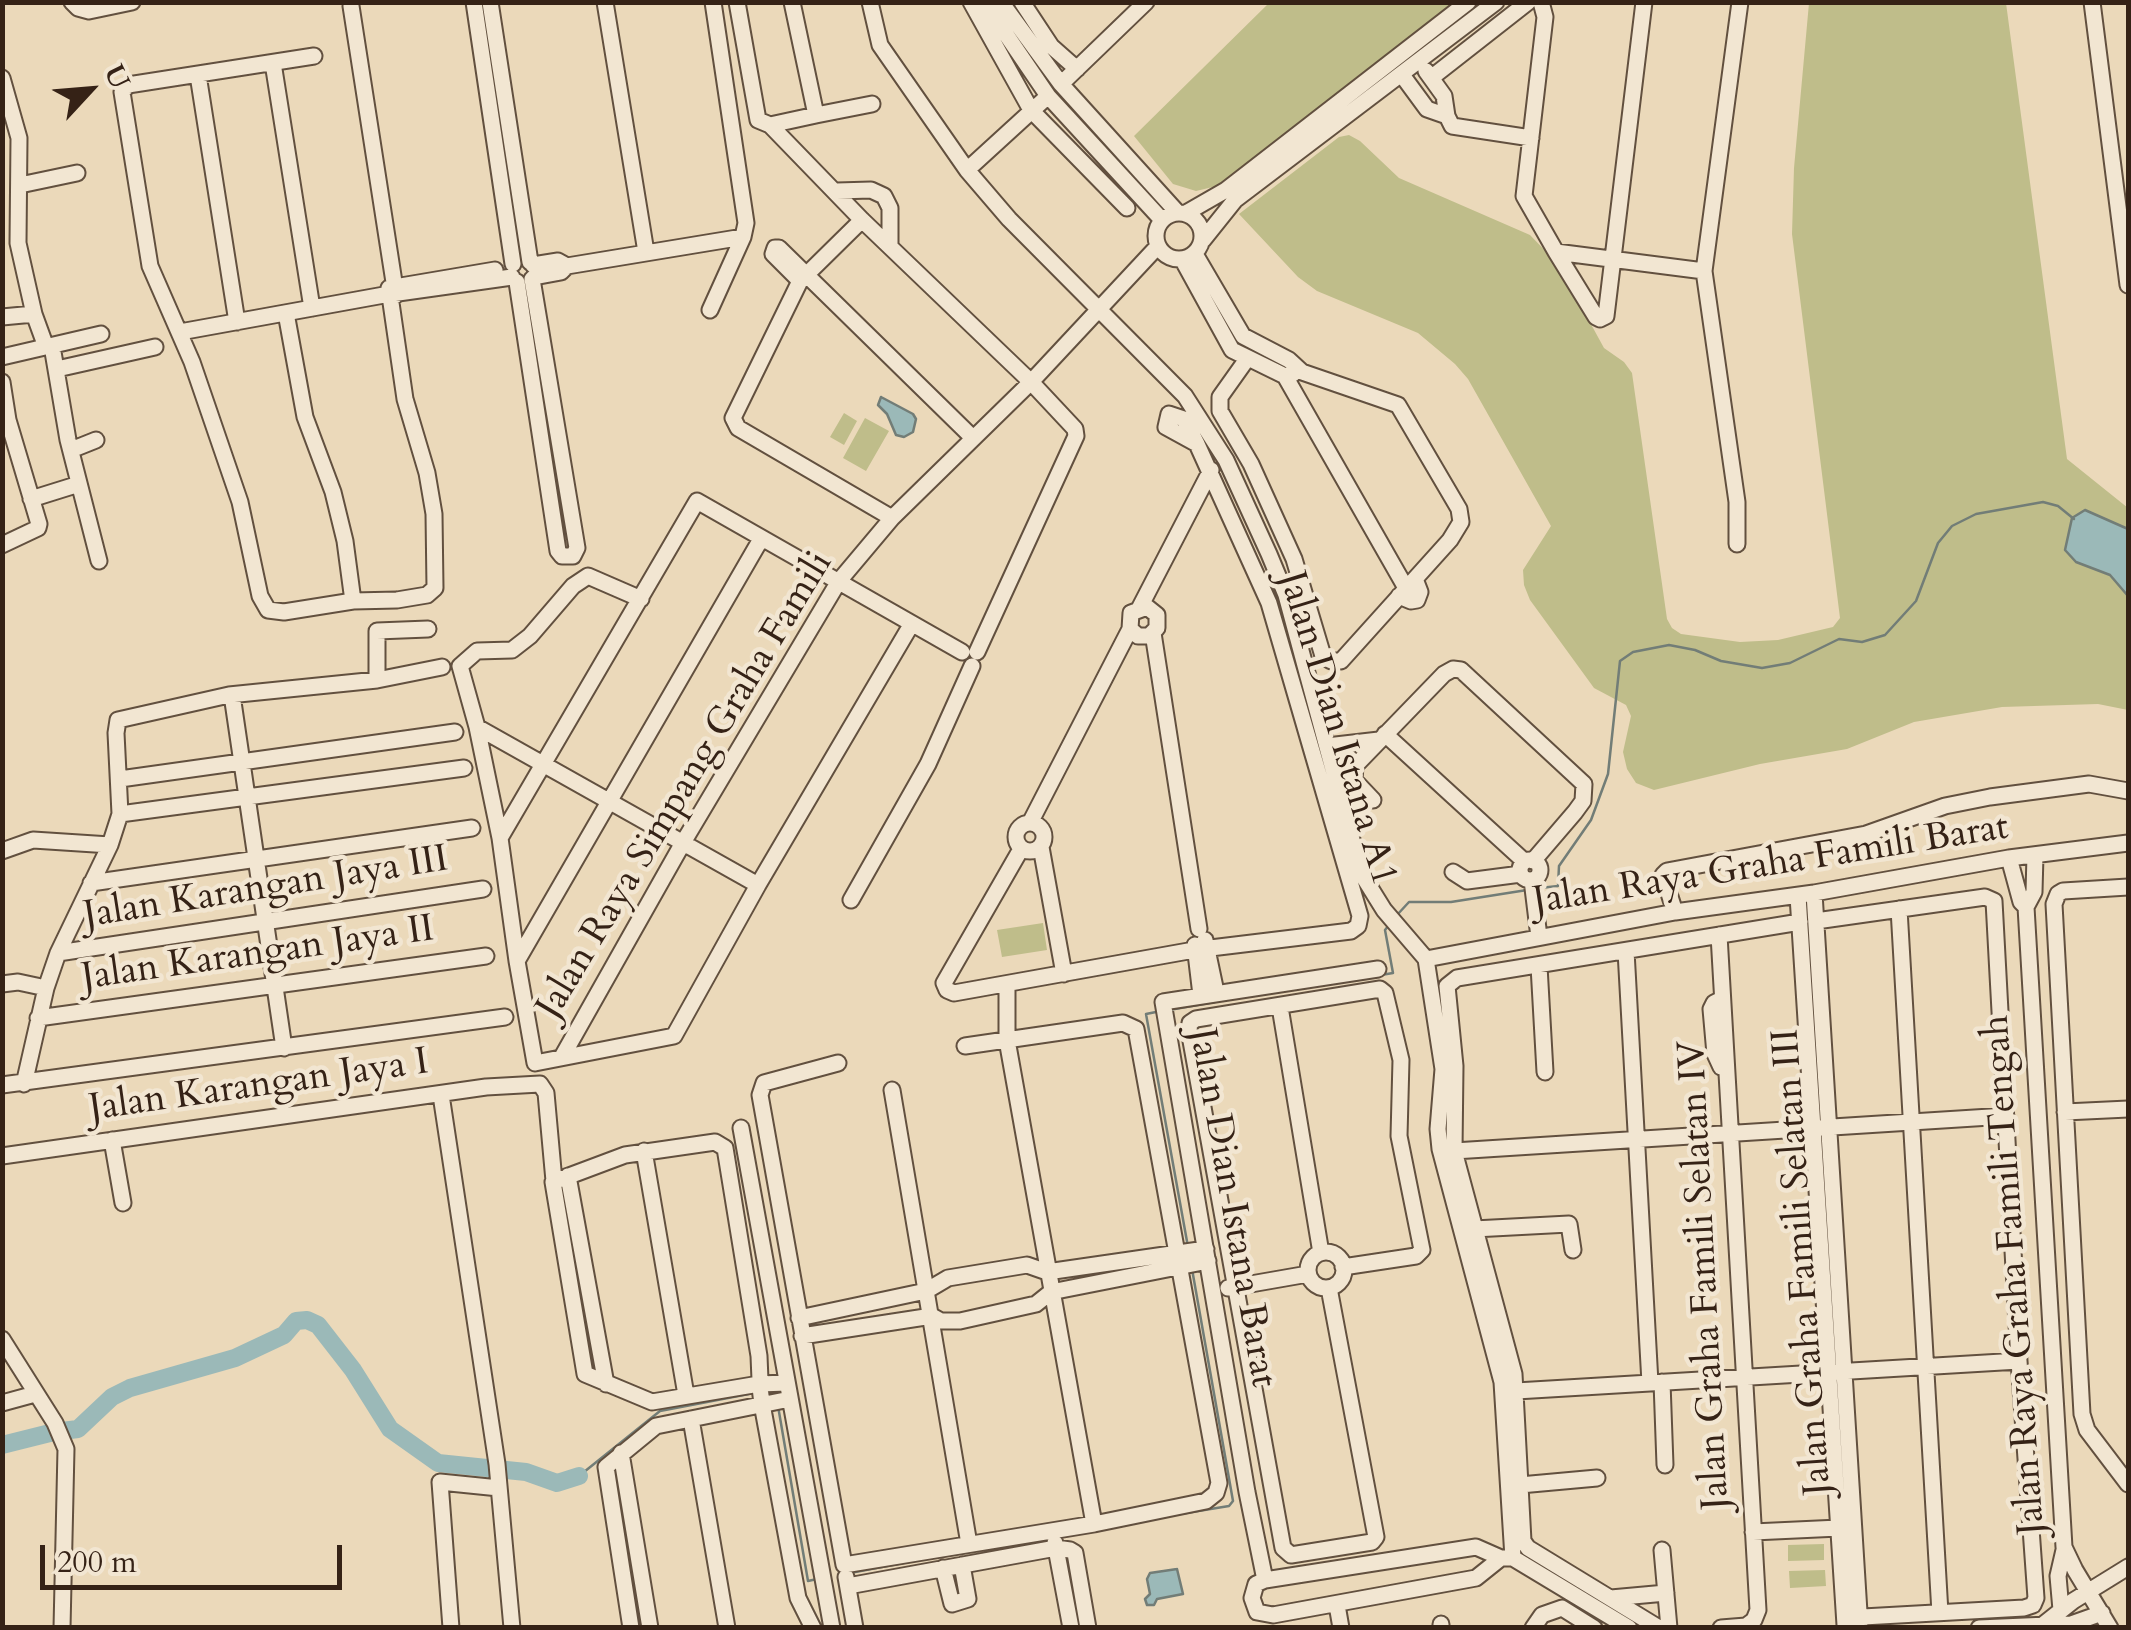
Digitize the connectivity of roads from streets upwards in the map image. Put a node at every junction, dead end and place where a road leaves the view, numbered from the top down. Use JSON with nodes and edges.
{"nodes":[{"id":1,"x":72,"y":2,"type":"edge"},
{"id":2,"x":132,"y":2,"type":"edge"},
{"id":3,"x":474,"y":2,"type":"edge"},
{"id":4,"x":490,"y":2,"type":"edge"},
{"id":5,"x":605,"y":2,"type":"edge"},
{"id":6,"x":713,"y":2,"type":"edge"},
{"id":7,"x":738,"y":2,"type":"edge"},
{"id":8,"x":792,"y":2,"type":"edge"},
{"id":9,"x":870,"y":2,"type":"edge"},
{"id":10,"x":970,"y":2,"type":"edge"},
{"id":11,"x":984,"y":2,"type":"edge"},
{"id":12,"x":1001,"y":2,"type":"edge"},
{"id":13,"x":1022,"y":2,"type":"edge"},
{"id":14,"x":1146,"y":2,"type":"edge"},
{"id":15,"x":1468,"y":2,"type":"edge"},
{"id":16,"x":1496,"y":2,"type":"edge"},
{"id":17,"x":1528,"y":2,"type":"edge"},
{"id":18,"x":1541,"y":2,"type":"edge"},
{"id":19,"x":1644,"y":2,"type":"edge"},
{"id":20,"x":1740,"y":2,"type":"edge"},
{"id":21,"x":2092,"y":2,"type":"edge"},
{"id":22,"x":351,"y":6,"type":"dead end"},
{"id":23,"x":314,"y":56,"type":"dead end"},
{"id":24,"x":1420,"y":62,"type":"junction"},
{"id":25,"x":273,"y":63,"type":"junction"},
{"id":26,"x":1077,"y":68,"type":"junction"},
{"id":27,"x":198,"y":75,"type":"junction"},
{"id":28,"x":1402,"y":75,"type":"junction"},
{"id":29,"x":2,"y":78,"type":"edge"},
{"id":30,"x":1431,"y":78,"type":"junction"},
{"id":31,"x":1062,"y":84,"type":"junction"},
{"id":32,"x":1048,"y":96,"type":"junction"},
{"id":33,"x":872,"y":104,"type":"dead end"},
{"id":34,"x":1030,"y":110,"type":"junction"},
{"id":35,"x":816,"y":115,"type":"junction"},
{"id":36,"x":1446,"y":116,"type":"junction"},
{"id":37,"x":770,"y":125,"type":"junction"},
{"id":38,"x":1530,"y":138,"type":"junction"},
{"id":39,"x":966,"y":170,"type":"junction"},
{"id":40,"x":77,"y":174,"type":"dead end"},
{"id":41,"x":20,"y":184,"type":"junction"},
{"id":42,"x":837,"y":191,"type":"junction"},
{"id":43,"x":1127,"y":208,"type":"dead end"},
{"id":44,"x":1175,"y":215,"type":"junction"},
{"id":45,"x":10,"y":216,"type":"edge"},
{"id":46,"x":862,"y":220,"type":"junction"},
{"id":47,"x":743,"y":237,"type":"junction"},
{"id":48,"x":10,"y":246,"type":"edge"},
{"id":49,"x":890,"y":246,"type":"junction"},
{"id":50,"x":1158,"y":246,"type":"junction"},
{"id":51,"x":1193,"y":251,"type":"junction"},
{"id":52,"x":646,"y":252,"type":"junction"},
{"id":53,"x":1556,"y":252,"type":"junction"},
{"id":54,"x":1611,"y":259,"type":"junction"},
{"id":55,"x":1704,"y":271,"type":"junction"},
{"id":56,"x":523,"y":272,"type":"junction"},
{"id":57,"x":803,"y":277,"type":"junction"},
{"id":58,"x":2128,"y":285,"type":"edge"},
{"id":59,"x":391,"y":292,"type":"junction"},
{"id":60,"x":312,"y":308,"type":"junction"},
{"id":61,"x":1102,"y":309,"type":"junction"},
{"id":62,"x":710,"y":310,"type":"dead end"},
{"id":63,"x":286,"y":313,"type":"junction"},
{"id":64,"x":34,"y":314,"type":"junction"},
{"id":65,"x":2,"y":317,"type":"edge"},
{"id":66,"x":238,"y":322,"type":"junction"},
{"id":67,"x":180,"y":332,"type":"junction"},
{"id":68,"x":101,"y":334,"type":"dead end"},
{"id":69,"x":49,"y":347,"type":"junction"},
{"id":70,"x":155,"y":347,"type":"dead end"},
{"id":71,"x":2,"y":358,"type":"edge"},
{"id":72,"x":1247,"y":358,"type":"junction"},
{"id":73,"x":57,"y":368,"type":"junction"},
{"id":74,"x":1287,"y":368,"type":"junction"},
{"id":75,"x":2,"y":382,"type":"edge"},
{"id":76,"x":1031,"y":382,"type":"junction"},
{"id":77,"x":973,"y":438,"type":"junction"},
{"id":78,"x":96,"y":440,"type":"dead end"},
{"id":79,"x":1198,"y":444,"type":"dead end"},
{"id":80,"x":71,"y":450,"type":"junction"},
{"id":81,"x":10,"y":458,"type":"edge"},
{"id":82,"x":1211,"y":470,"type":"junction"},
{"id":83,"x":79,"y":484,"type":"junction"},
{"id":84,"x":31,"y":499,"type":"junction"},
{"id":85,"x":892,"y":518,"type":"junction"},
{"id":86,"x":761,"y":539,"type":"junction"},
{"id":87,"x":1737,"y":544,"type":"dead end"},
{"id":88,"x":2,"y":545,"type":"edge"},
{"id":89,"x":99,"y":561,"type":"dead end"},
{"id":90,"x":839,"y":581,"type":"junction"},
{"id":91,"x":1407,"y":588,"type":"junction"},
{"id":92,"x":641,"y":599,"type":"junction"},
{"id":93,"x":353,"y":602,"type":"junction"},
{"id":94,"x":1140,"y":607,"type":"junction"},
{"id":95,"x":911,"y":625,"type":"junction"},
{"id":96,"x":428,"y":630,"type":"dead end"},
{"id":97,"x":1130,"y":630,"type":"junction"},
{"id":98,"x":1153,"y":634,"type":"junction"},
{"id":99,"x":971,"y":656,"type":"junction"},
{"id":100,"x":442,"y":667,"type":"dead end"},
{"id":101,"x":377,"y":680,"type":"junction"},
{"id":102,"x":232,"y":695,"type":"junction"},
{"id":103,"x":478,"y":728,"type":"junction"},
{"id":104,"x":455,"y":732,"type":"dead end"},
{"id":105,"x":1382,"y":737,"type":"junction"},
{"id":106,"x":1327,"y":746,"type":"junction"},
{"id":107,"x":241,"y":762,"type":"junction"},
{"id":108,"x":543,"y":764,"type":"junction"},
{"id":109,"x":464,"y":768,"type":"dead end"},
{"id":110,"x":120,"y":779,"type":"junction"},
{"id":111,"x":2128,"y":791,"type":"edge"},
{"id":112,"x":246,"y":796,"type":"junction"},
{"id":113,"x":1373,"y":800,"type":"dead end"},
{"id":114,"x":611,"y":802,"type":"junction"},
{"id":115,"x":120,"y":814,"type":"junction"},
{"id":116,"x":1030,"y":823,"type":"junction"},
{"id":117,"x":472,"y":828,"type":"dead end"},
{"id":118,"x":500,"y":838,"type":"junction"},
{"id":119,"x":684,"y":841,"type":"junction"},
{"id":120,"x":2128,"y":843,"type":"edge"},
{"id":121,"x":110,"y":845,"type":"junction"},
{"id":122,"x":1041,"y":847,"type":"junction"},
{"id":123,"x":1021,"y":848,"type":"junction"},
{"id":124,"x":2,"y":851,"type":"edge"},
{"id":125,"x":2036,"y":855,"type":"junction"},
{"id":126,"x":2008,"y":858,"type":"junction"},
{"id":127,"x":254,"y":859,"type":"junction"},
{"id":128,"x":1453,"y":872,"type":"dead end"},
{"id":129,"x":1529,"y":872,"type":"junction"},
{"id":130,"x":91,"y":883,"type":"junction"},
{"id":131,"x":758,"y":885,"type":"junction"},
{"id":132,"x":2128,"y":888,"type":"edge"},
{"id":133,"x":483,"y":889,"type":"dead end"},
{"id":134,"x":1806,"y":895,"type":"junction"},
{"id":135,"x":851,"y":900,"type":"dead end"},
{"id":136,"x":2026,"y":907,"type":"junction"},
{"id":137,"x":1899,"y":909,"type":"junction"},
{"id":138,"x":1674,"y":912,"type":"junction"},
{"id":139,"x":263,"y":921,"type":"junction"},
{"id":140,"x":1808,"y":922,"type":"junction"},
{"id":141,"x":1719,"y":936,"type":"junction"},
{"id":142,"x":1539,"y":937,"type":"junction"},
{"id":143,"x":1201,"y":949,"type":"junction"},
{"id":144,"x":1626,"y":951,"type":"junction"},
{"id":145,"x":58,"y":954,"type":"junction"},
{"id":146,"x":486,"y":956,"type":"dead end"},
{"id":147,"x":1426,"y":959,"type":"junction"},
{"id":148,"x":517,"y":962,"type":"junction"},
{"id":149,"x":1539,"y":966,"type":"junction"},
{"id":150,"x":1378,"y":969,"type":"dead end"},
{"id":151,"x":1064,"y":974,"type":"junction"},
{"id":152,"x":2,"y":984,"type":"edge"},
{"id":153,"x":1007,"y":984,"type":"junction"},
{"id":154,"x":275,"y":985,"type":"junction"},
{"id":155,"x":46,"y":988,"type":"junction"},
{"id":156,"x":1208,"y":994,"type":"junction"},
{"id":157,"x":1280,"y":1006,"type":"junction"},
{"id":158,"x":38,"y":1018,"type":"junction"},
{"id":159,"x":506,"y":1018,"type":"dead end"},
{"id":160,"x":1007,"y":1040,"type":"junction"},
{"id":161,"x":965,"y":1046,"type":"dead end"},
{"id":162,"x":284,"y":1048,"type":"junction"},
{"id":163,"x":562,"y":1058,"type":"junction"},
{"id":164,"x":838,"y":1064,"type":"dead end"},
{"id":165,"x":1544,"y":1072,"type":"dead end"},
{"id":166,"x":24,"y":1084,"type":"junction"},
{"id":167,"x":2,"y":1085,"type":"edge"},
{"id":168,"x":892,"y":1090,"type":"dead end"},
{"id":169,"x":441,"y":1095,"type":"junction"},
{"id":170,"x":2128,"y":1109,"type":"edge"},
{"id":171,"x":2066,"y":1112,"type":"junction"},
{"id":172,"x":2006,"y":1116,"type":"junction"},
{"id":173,"x":1912,"y":1122,"type":"junction"},
{"id":174,"x":742,"y":1128,"type":"dead end"},
{"id":175,"x":1821,"y":1128,"type":"junction"},
{"id":176,"x":1730,"y":1134,"type":"junction"},
{"id":177,"x":112,"y":1140,"type":"junction"},
{"id":178,"x":1636,"y":1140,"type":"junction"},
{"id":179,"x":644,"y":1151,"type":"junction"},
{"id":180,"x":1454,"y":1151,"type":"junction"},
{"id":181,"x":2,"y":1156,"type":"edge"},
{"id":182,"x":559,"y":1181,"type":"junction"},
{"id":183,"x":122,"y":1203,"type":"dead end"},
{"id":184,"x":1474,"y":1229,"type":"junction"},
{"id":185,"x":1572,"y":1250,"type":"dead end"},
{"id":186,"x":1322,"y":1252,"type":"junction"},
{"id":187,"x":1204,"y":1256,"type":"junction"},
{"id":188,"x":1180,"y":1260,"type":"junction"},
{"id":189,"x":1343,"y":1267,"type":"junction"},
{"id":190,"x":1047,"y":1272,"type":"junction"},
{"id":191,"x":1308,"y":1274,"type":"junction"},
{"id":192,"x":1236,"y":1287,"type":"junction"},
{"id":193,"x":1329,"y":1288,"type":"junction"},
{"id":194,"x":926,"y":1291,"type":"junction"},
{"id":195,"x":1214,"y":1291,"type":"junction"},
{"id":196,"x":1051,"y":1292,"type":"junction"},
{"id":197,"x":932,"y":1316,"type":"junction"},
{"id":198,"x":800,"y":1327,"type":"junction"},
{"id":199,"x":777,"y":1329,"type":"junction"},
{"id":200,"x":2,"y":1340,"type":"edge"},
{"id":201,"x":2020,"y":1361,"type":"junction"},
{"id":202,"x":1926,"y":1366,"type":"junction"},
{"id":203,"x":1836,"y":1372,"type":"junction"},
{"id":204,"x":1744,"y":1377,"type":"junction"},
{"id":205,"x":1656,"y":1382,"type":"junction"},
{"id":206,"x":1516,"y":1391,"type":"junction"},
{"id":207,"x":35,"y":1394,"type":"junction"},
{"id":208,"x":686,"y":1395,"type":"junction"},
{"id":209,"x":771,"y":1395,"type":"junction"},
{"id":210,"x":2,"y":1403,"type":"edge"},
{"id":211,"x":691,"y":1419,"type":"junction"},
{"id":212,"x":621,"y":1453,"type":"junction"},
{"id":213,"x":1665,"y":1465,"type":"dead end"},
{"id":214,"x":498,"y":1476,"type":"junction"},
{"id":215,"x":1597,"y":1478,"type":"dead end"},
{"id":216,"x":2128,"y":1484,"type":"edge"},
{"id":217,"x":1520,"y":1485,"type":"junction"},
{"id":218,"x":1094,"y":1524,"type":"junction"},
{"id":219,"x":1838,"y":1528,"type":"junction"},
{"id":220,"x":1753,"y":1532,"type":"junction"},
{"id":221,"x":1055,"y":1540,"type":"junction"},
{"id":222,"x":969,"y":1544,"type":"junction"},
{"id":223,"x":2064,"y":1547,"type":"junction"},
{"id":224,"x":1662,"y":1550,"type":"dead end"},
{"id":225,"x":1507,"y":1558,"type":"junction"},
{"id":226,"x":962,"y":1565,"type":"junction"},
{"id":227,"x":2128,"y":1567,"type":"edge"},
{"id":228,"x":944,"y":1568,"type":"junction"},
{"id":229,"x":846,"y":1576,"type":"junction"},
{"id":230,"x":1266,"y":1580,"type":"junction"},
{"id":231,"x":2088,"y":1592,"type":"junction"},
{"id":232,"x":1666,"y":1593,"type":"junction"},
{"id":233,"x":1611,"y":1598,"type":"junction"},
{"id":234,"x":1337,"y":1604,"type":"junction"},
{"id":235,"x":2061,"y":1610,"type":"junction"},
{"id":236,"x":1940,"y":1613,"type":"junction"},
{"id":237,"x":2106,"y":1620,"type":"edge"},
{"id":238,"x":1274,"y":1621,"type":"edge"},
{"id":239,"x":1852,"y":1622,"type":"edge"},
{"id":240,"x":2044,"y":1624,"type":"junction"},
{"id":241,"x":62,"y":1628,"type":"edge"},
{"id":242,"x":451,"y":1628,"type":"edge"},
{"id":243,"x":512,"y":1628,"type":"edge"},
{"id":244,"x":631,"y":1628,"type":"edge"},
{"id":245,"x":650,"y":1628,"type":"edge"},
{"id":246,"x":727,"y":1628,"type":"edge"},
{"id":247,"x":813,"y":1628,"type":"edge"},
{"id":248,"x":832,"y":1628,"type":"edge"},
{"id":249,"x":855,"y":1628,"type":"edge"},
{"id":250,"x":1071,"y":1628,"type":"edge"},
{"id":251,"x":1088,"y":1628,"type":"edge"},
{"id":252,"x":1341,"y":1628,"type":"edge"},
{"id":253,"x":1533,"y":1628,"type":"edge"},
{"id":254,"x":1594,"y":1628,"type":"edge"},
{"id":255,"x":1630,"y":1628,"type":"edge"},
{"id":256,"x":1659,"y":1628,"type":"edge"},
{"id":257,"x":1669,"y":1628,"type":"edge"},
{"id":258,"x":1720,"y":1628,"type":"edge"},
{"id":259,"x":1979,"y":1628,"type":"edge"}],
"edges":[{"from":1,"to":2,"type":"street"},
{"from":3,"to":56,"type":"street"},
{"from":4,"to":56,"type":"street"},
{"from":5,"to":52,"type":"street"},
{"from":6,"to":47,"type":"street"},
{"from":7,"to":37,"type":"street"},
{"from":8,"to":35,"type":"street"},
{"from":9,"to":39,"type":"street"},
{"from":10,"to":34,"type":"street"},
{"from":11,"to":32,"type":"street"},
{"from":12,"to":31,"type":"street"},
{"from":13,"to":26,"type":"street"},
{"from":14,"to":26,"type":"street"},
{"from":15,"to":44,"type":"street"},
{"from":16,"to":24,"type":"street"},
{"from":17,"to":30,"type":"street"},
{"from":18,"to":38,"type":"street"},
{"from":19,"to":54,"type":"street"},
{"from":20,"to":55,"type":"street"},
{"from":21,"to":58,"type":"street"},
{"from":22,"to":59,"type":"street"},
{"from":23,"to":25,"type":"street"},
{"from":24,"to":28,"type":"street"},
{"from":24,"to":30,"type":"street"},
{"from":25,"to":27,"type":"street"},
{"from":25,"to":60,"type":"street"},
{"from":26,"to":31,"type":"street"},
{"from":27,"to":66,"type":"street"},
{"from":27,"to":67,"type":"street"},
{"from":28,"to":36,"type":"street"},
{"from":28,"to":51,"type":"street"},
{"from":29,"to":41,"type":"street"},
{"from":30,"to":36,"type":"street"},
{"from":31,"to":44,"type":"street"},
{"from":32,"to":34,"type":"street"},
{"from":32,"to":44,"type":"street"},
{"from":33,"to":35,"type":"street"},
{"from":34,"to":39,"type":"street"},
{"from":34,"to":43,"type":"street"},
{"from":35,"to":37,"type":"street"},
{"from":36,"to":38,"type":"street"},
{"from":37,"to":42,"type":"street"},
{"from":38,"to":53,"type":"street"},
{"from":39,"to":61,"type":"street"},
{"from":40,"to":41,"type":"street"},
{"from":41,"to":45,"type":"street"},
{"from":42,"to":46,"type":"street"},
{"from":42,"to":49,"type":"street"},
{"from":44,"to":50,"type":"street"},
{"from":44,"to":51,"type":"street"},
{"from":45,"to":48,"type":"street"},
{"from":46,"to":49,"type":"street"},
{"from":46,"to":57,"type":"street"},
{"from":47,"to":52,"type":"street"},
{"from":47,"to":62,"type":"street"},
{"from":48,"to":64,"type":"street"},
{"from":49,"to":76,"type":"street"},
{"from":50,"to":51,"type":"street"},
{"from":50,"to":61,"type":"street","name":"Jalan Raya Simpang Graha Famili"},
{"from":51,"to":72,"type":"street"},
{"from":51,"to":74,"type":"street"},
{"from":52,"to":56,"type":"street"},
{"from":53,"to":54,"type":"street"},
{"from":53,"to":54,"type":"street"},
{"from":54,"to":55,"type":"street"},
{"from":55,"to":87,"type":"street"},
{"from":56,"to":56,"type":"street"},
{"from":56,"to":59,"type":"street"},
{"from":57,"to":77,"type":"street"},
{"from":57,"to":85,"type":"street"},
{"from":59,"to":60,"type":"street"},
{"from":59,"to":93,"type":"street"},
{"from":60,"to":63,"type":"street"},
{"from":61,"to":76,"type":"street","name":"Jalan Raya Simpang Graha Famili"},
{"from":61,"to":106,"type":"street"},
{"from":63,"to":66,"type":"street"},
{"from":63,"to":93,"type":"street"},
{"from":64,"to":65,"type":"street"},
{"from":64,"to":69,"type":"street"},
{"from":66,"to":67,"type":"street"},
{"from":67,"to":93,"type":"street"},
{"from":68,"to":69,"type":"street"},
{"from":69,"to":71,"type":"street"},
{"from":69,"to":73,"type":"street"},
{"from":70,"to":73,"type":"street"},
{"from":72,"to":74,"type":"street"},
{"from":72,"to":91,"type":"street"},
{"from":73,"to":80,"type":"street"},
{"from":74,"to":91,"type":"street"},
{"from":74,"to":91,"type":"street"},
{"from":75,"to":81,"type":"street"},
{"from":76,"to":77,"type":"street","name":"Jalan Raya Simpang Graha Famili"},
{"from":76,"to":99,"type":"street"},
{"from":77,"to":85,"type":"street","name":"Jalan Raya Simpang Graha Famili"},
{"from":78,"to":80,"type":"street"},
{"from":79,"to":82,"type":"street","name":"Jalan Dian Istana A1"},
{"from":80,"to":83,"type":"street"},
{"from":81,"to":84,"type":"street"},
{"from":82,"to":94,"type":"street"},
{"from":82,"to":143,"type":"street","name":"Jalan Dian Istana A1"},
{"from":83,"to":84,"type":"street"},
{"from":83,"to":89,"type":"street"},
{"from":84,"to":88,"type":"street"},
{"from":85,"to":90,"type":"street","name":"Jalan Raya Simpang Graha Famili"},
{"from":86,"to":90,"type":"street"},
{"from":86,"to":92,"type":"street"},
{"from":86,"to":114,"type":"street"},
{"from":90,"to":95,"type":"street"},
{"from":90,"to":119,"type":"street","name":"Jalan Raya Simpang Graha Famili"},
{"from":92,"to":103,"type":"street"},
{"from":92,"to":108,"type":"street"},
{"from":94,"to":97,"type":"street"},
{"from":94,"to":98,"type":"street"},
{"from":95,"to":99,"type":"street"},
{"from":95,"to":131,"type":"street"},
{"from":96,"to":101,"type":"street"},
{"from":97,"to":98,"type":"street"},
{"from":97,"to":116,"type":"street"},
{"from":98,"to":143,"type":"street"},
{"from":99,"to":135,"type":"street"},
{"from":100,"to":101,"type":"street"},
{"from":101,"to":102,"type":"street"},
{"from":102,"to":107,"type":"street"},
{"from":102,"to":110,"type":"street"},
{"from":103,"to":108,"type":"street"},
{"from":103,"to":118,"type":"street"},
{"from":104,"to":107,"type":"street"},
{"from":105,"to":106,"type":"street"},
{"from":105,"to":113,"type":"street"},
{"from":105,"to":129,"type":"street"},
{"from":105,"to":129,"type":"street"},
{"from":106,"to":147,"type":"street"},
{"from":107,"to":110,"type":"street"},
{"from":107,"to":112,"type":"street"},
{"from":108,"to":114,"type":"street"},
{"from":108,"to":118,"type":"street"},
{"from":109,"to":112,"type":"street"},
{"from":110,"to":115,"type":"street"},
{"from":111,"to":138,"type":"street"},
{"from":112,"to":115,"type":"street"},
{"from":112,"to":127,"type":"street"},
{"from":114,"to":119,"type":"street"},
{"from":114,"to":148,"type":"street"},
{"from":115,"to":121,"type":"street"},
{"from":116,"to":122,"type":"street"},
{"from":116,"to":123,"type":"street"},
{"from":117,"to":127,"type":"street"},
{"from":118,"to":148,"type":"street"},
{"from":119,"to":131,"type":"street"},
{"from":119,"to":163,"type":"street","name":"Jalan Raya Simpang Graha Famili"},
{"from":120,"to":125,"type":"street","name":"Jalan Raya Graha Famili Barat"},
{"from":121,"to":124,"type":"street"},
{"from":121,"to":130,"type":"street"},
{"from":122,"to":123,"type":"street"},
{"from":122,"to":151,"type":"street"},
{"from":123,"to":153,"type":"street","name":"Jalan Dian Istana A1"},
{"from":125,"to":126,"type":"street","name":"Jalan Raya Graha Famili Barat"},
{"from":125,"to":136,"type":"street","name":"Jalan Raya Graha Famili Tengah"},
{"from":126,"to":134,"type":"street","name":"Jalan Raya Graha Famili Barat"},
{"from":126,"to":136,"type":"street","name":"Jalan Raya Graha Famili Tengah"},
{"from":127,"to":130,"type":"street"},
{"from":127,"to":139,"type":"street"},
{"from":128,"to":129,"type":"street"},
{"from":129,"to":142,"type":"street"},
{"from":130,"to":145,"type":"street"},
{"from":131,"to":163,"type":"street"},
{"from":132,"to":171,"type":"street"},
{"from":133,"to":139,"type":"street","name":"Jalan Karangan Jaya III"},
{"from":134,"to":138,"type":"street","name":"Jalan Raya Graha Famili Barat"},
{"from":134,"to":140,"type":"street","name":"Jalan Graha Famili Selatan III"},
{"from":136,"to":223,"type":"street","name":"Jalan Raya Graha Famili Tengah"},
{"from":137,"to":140,"type":"street"},
{"from":137,"to":172,"type":"street"},
{"from":137,"to":173,"type":"street"},
{"from":138,"to":142,"type":"street","name":"Jalan Raya Graha Famili Barat"},
{"from":139,"to":145,"type":"street","name":"Jalan Karangan Jaya III"},
{"from":139,"to":154,"type":"street"},
{"from":140,"to":141,"type":"street"},
{"from":140,"to":175,"type":"street","name":"Jalan Graha Famili Selatan III"},
{"from":141,"to":144,"type":"street"},
{"from":141,"to":176,"type":"street","name":"Jalan Graha Famili Selatan IV"},
{"from":142,"to":147,"type":"street","name":"Jalan Raya Graha Famili Barat"},
{"from":143,"to":151,"type":"street","name":"Jalan Dian Istana A1"},
{"from":143,"to":156,"type":"street"},
{"from":144,"to":149,"type":"street"},
{"from":144,"to":178,"type":"street"},
{"from":145,"to":155,"type":"street"},
{"from":146,"to":154,"type":"street","name":"Jalan Karangan Jaya II"},
{"from":147,"to":225,"type":"street"},
{"from":148,"to":163,"type":"street"},
{"from":149,"to":165,"type":"street"},
{"from":149,"to":180,"type":"street"},
{"from":150,"to":156,"type":"street","name":"Jalan Dian Istana Barat"},
{"from":151,"to":153,"type":"street","name":"Jalan Dian Istana A1"},
{"from":152,"to":155,"type":"street"},
{"from":153,"to":160,"type":"street"},
{"from":154,"to":158,"type":"street","name":"Jalan Karangan Jaya II"},
{"from":154,"to":162,"type":"street"},
{"from":155,"to":158,"type":"street"},
{"from":156,"to":187,"type":"street","name":"Jalan Dian Istana Barat"},
{"from":157,"to":186,"type":"street"},
{"from":157,"to":189,"type":"street"},
{"from":157,"to":192,"type":"street"},
{"from":158,"to":166,"type":"street"},
{"from":159,"to":162,"type":"street","name":"Jalan Karangan Jaya I"},
{"from":160,"to":161,"type":"street"},
{"from":160,"to":188,"type":"street"},
{"from":160,"to":190,"type":"street"},
{"from":162,"to":166,"type":"street","name":"Jalan Karangan Jaya I"},
{"from":164,"to":198,"type":"street"},
{"from":166,"to":167,"type":"street","name":"Jalan Karangan Jaya I"},
{"from":168,"to":194,"type":"street"},
{"from":169,"to":177,"type":"street","name":"Jalan Karangan Jaya I"},
{"from":169,"to":182,"type":"street","name":"Jalan Karangan Jaya I"},
{"from":169,"to":214,"type":"street"},
{"from":170,"to":171,"type":"street"},
{"from":171,"to":216,"type":"street"},
{"from":172,"to":173,"type":"street"},
{"from":172,"to":201,"type":"street"},
{"from":173,"to":175,"type":"street"},
{"from":173,"to":202,"type":"street"},
{"from":174,"to":199,"type":"street"},
{"from":175,"to":176,"type":"street"},
{"from":175,"to":203,"type":"street","name":"Jalan Graha Famili Selatan III"},
{"from":176,"to":178,"type":"street"},
{"from":176,"to":204,"type":"street","name":"Jalan Graha Famili Selatan IV"},
{"from":177,"to":181,"type":"street","name":"Jalan Karangan Jaya I"},
{"from":177,"to":183,"type":"street"},
{"from":178,"to":180,"type":"street"},
{"from":178,"to":205,"type":"street"},
{"from":179,"to":182,"type":"street"},
{"from":179,"to":208,"type":"street"},
{"from":179,"to":209,"type":"street"},
{"from":180,"to":184,"type":"street"},
{"from":182,"to":208,"type":"street"},
{"from":184,"to":185,"type":"street"},
{"from":184,"to":206,"type":"street"},
{"from":186,"to":189,"type":"street"},
{"from":186,"to":191,"type":"street"},
{"from":187,"to":188,"type":"street"},
{"from":187,"to":195,"type":"street","name":"Jalan Dian Istana Barat"},
{"from":188,"to":190,"type":"street"},
{"from":188,"to":196,"type":"street"},
{"from":188,"to":218,"type":"street"},
{"from":189,"to":193,"type":"street"},
{"from":190,"to":194,"type":"street"},
{"from":190,"to":196,"type":"street"},
{"from":191,"to":192,"type":"street"},
{"from":191,"to":193,"type":"street"},
{"from":192,"to":193,"type":"street"},
{"from":192,"to":195,"type":"street"},
{"from":194,"to":197,"type":"street"},
{"from":194,"to":198,"type":"street"},
{"from":195,"to":230,"type":"street","name":"Jalan Dian Istana Barat"},
{"from":196,"to":197,"type":"street"},
{"from":196,"to":218,"type":"street"},
{"from":197,"to":198,"type":"street"},
{"from":197,"to":222,"type":"street"},
{"from":198,"to":199,"type":"street"},
{"from":198,"to":229,"type":"street"},
{"from":199,"to":209,"type":"street"},
{"from":200,"to":207,"type":"street"},
{"from":201,"to":202,"type":"street"},
{"from":201,"to":236,"type":"street"},
{"from":202,"to":203,"type":"street"},
{"from":202,"to":236,"type":"street"},
{"from":203,"to":204,"type":"street"},
{"from":203,"to":219,"type":"street","name":"Jalan Graha Famili Selatan III"},
{"from":203,"to":239,"type":"street","name":"Jalan Graha Famili Selatan III"},
{"from":204,"to":205,"type":"street"},
{"from":204,"to":220,"type":"street","name":"Jalan Graha Famili Selatan IV"},
{"from":205,"to":206,"type":"street"},
{"from":205,"to":213,"type":"street"},
{"from":206,"to":217,"type":"street"},
{"from":207,"to":210,"type":"street"},
{"from":207,"to":241,"type":"street"},
{"from":208,"to":209,"type":"street"},
{"from":209,"to":211,"type":"street"},
{"from":209,"to":247,"type":"street"},
{"from":209,"to":248,"type":"street"},
{"from":211,"to":212,"type":"street"},
{"from":211,"to":246,"type":"street"},
{"from":212,"to":244,"type":"street"},
{"from":212,"to":245,"type":"street"},
{"from":214,"to":242,"type":"street"},
{"from":214,"to":243,"type":"street"},
{"from":215,"to":217,"type":"street"},
{"from":217,"to":233,"type":"street"},
{"from":218,"to":221,"type":"street"},
{"from":219,"to":220,"type":"street"},
{"from":219,"to":239,"type":"street","name":"Jalan Graha Famili Selatan III"},
{"from":220,"to":258,"type":"street","name":"Jalan Graha Famili Selatan IV"},
{"from":221,"to":222,"type":"street"},
{"from":221,"to":226,"type":"street"},
{"from":221,"to":250,"type":"street"},
{"from":221,"to":251,"type":"street"},
{"from":222,"to":229,"type":"street"},
{"from":223,"to":231,"type":"street","name":"Jalan Raya Graha Famili Tengah"},
{"from":223,"to":235,"type":"street"},
{"from":224,"to":232,"type":"street"},
{"from":225,"to":230,"type":"street"},
{"from":225,"to":234,"type":"street"},
{"from":225,"to":255,"type":"street"},
{"from":226,"to":228,"type":"street"},
{"from":226,"to":228,"type":"street"},
{"from":227,"to":231,"type":"street"},
{"from":228,"to":229,"type":"street"},
{"from":229,"to":249,"type":"street"},
{"from":230,"to":238,"type":"street","name":"Jalan Dian Istana Barat"},
{"from":231,"to":235,"type":"street"},
{"from":231,"to":237,"type":"street","name":"Jalan Raya Graha Famili Tengah"},
{"from":232,"to":233,"type":"street"},
{"from":232,"to":257,"type":"street"},
{"from":233,"to":256,"type":"street"},
{"from":234,"to":238,"type":"street"},
{"from":234,"to":252,"type":"street"},
{"from":235,"to":240,"type":"street"},
{"from":236,"to":239,"type":"street"},
{"from":237,"to":240,"type":"street"},
{"from":240,"to":259,"type":"street"},
{"from":253,"to":254,"type":"street"}]}
